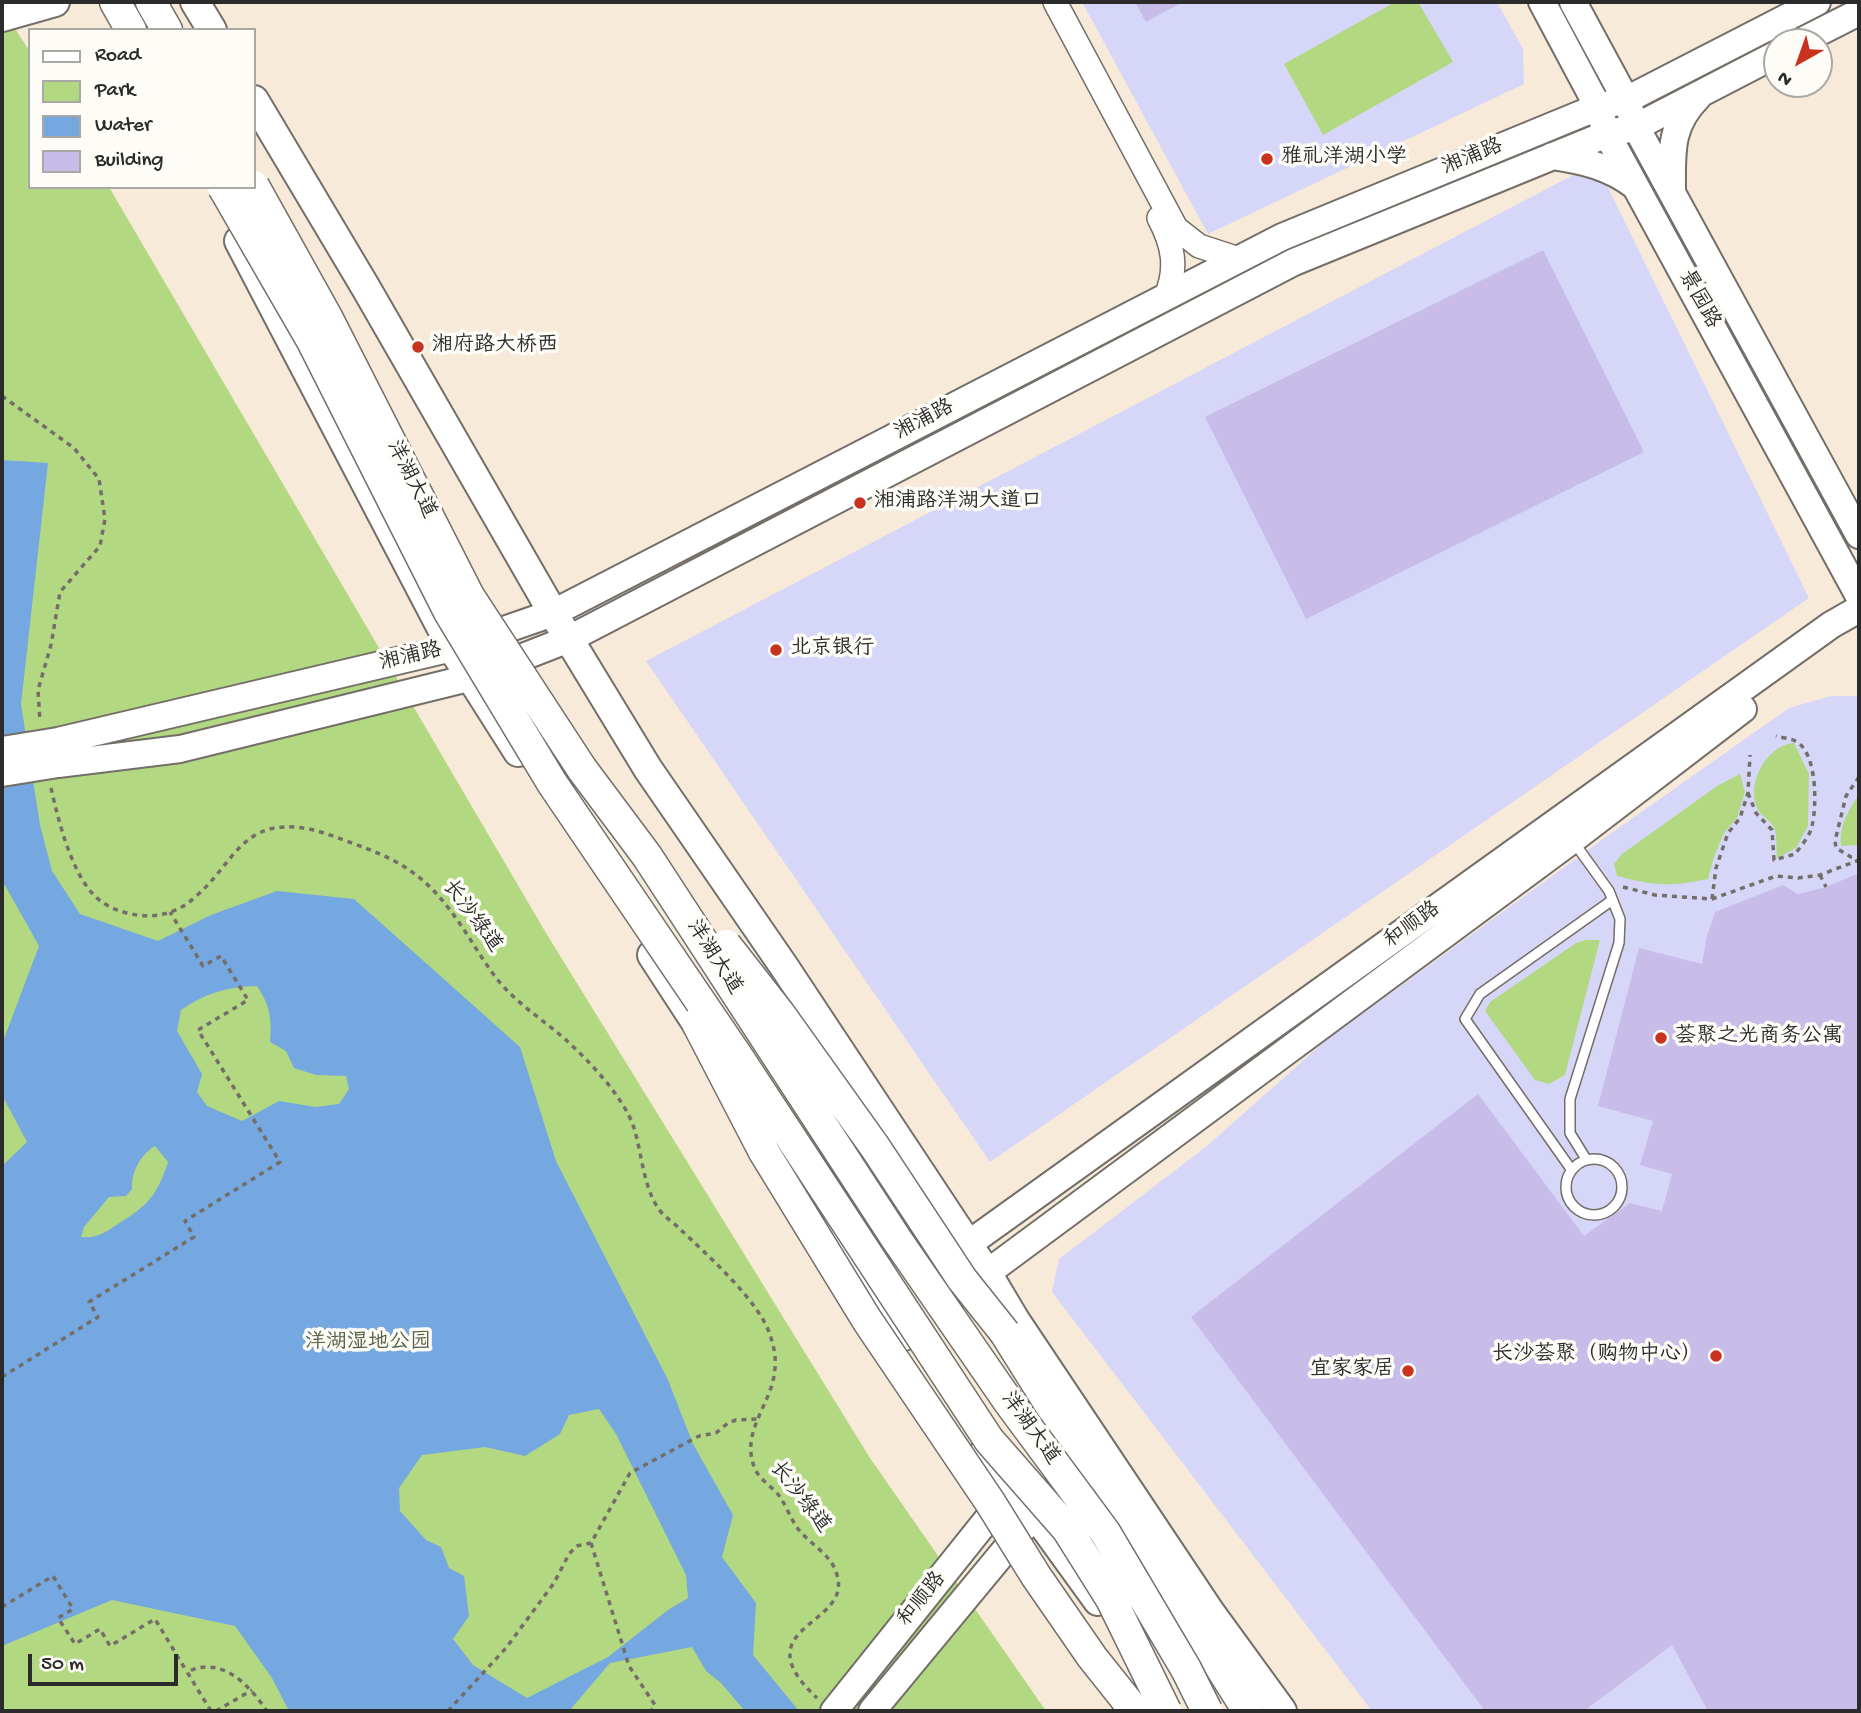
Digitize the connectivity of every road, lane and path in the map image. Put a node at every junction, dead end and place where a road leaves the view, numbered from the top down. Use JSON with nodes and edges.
{"nodes":[{"id":1,"x":55,"y":2,"type":"edge"},
{"id":2,"x":115,"y":2,"type":"edge"},
{"id":3,"x":151,"y":2,"type":"edge"},
{"id":4,"x":195,"y":2,"type":"edge"},
{"id":5,"x":1044,"y":2,"type":"edge"},
{"id":6,"x":1055,"y":2,"type":"edge"},
{"id":7,"x":1542,"y":2,"type":"edge"},
{"id":8,"x":1573,"y":2,"type":"edge"},
{"id":9,"x":1817,"y":2,"type":"edge"},
{"id":10,"x":1859,"y":12,"type":"edge"},
{"id":11,"x":2,"y":17,"type":"edge"},
{"id":12,"x":129,"y":28,"type":"edge"},
{"id":13,"x":166,"y":28,"type":"edge"},
{"id":14,"x":211,"y":28,"type":"edge"},
{"id":15,"x":1828,"y":28,"type":"edge"},
{"id":16,"x":1763,"y":61,"type":"edge"},
{"id":17,"x":1703,"y":93,"type":"junction"},
{"id":18,"x":1626,"y":100,"type":"junction"},
{"id":19,"x":256,"y":103,"type":"edge"},
{"id":20,"x":1598,"y":107,"type":"junction"},
{"id":21,"x":1636,"y":127,"type":"junction"},
{"id":22,"x":1607,"y":134,"type":"junction"},
{"id":23,"x":1552,"y":156,"type":"junction"},
{"id":24,"x":1636,"y":187,"type":"junction"},
{"id":25,"x":212,"y":189,"type":"edge"},
{"id":26,"x":224,"y":189,"type":"edge"},
{"id":27,"x":256,"y":189,"type":"edge"},
{"id":28,"x":1672,"y":193,"type":"junction"},
{"id":29,"x":1238,"y":259,"type":"junction"},
{"id":30,"x":1166,"y":296,"type":"junction"},
{"id":31,"x":2,"y":396,"type":"edge"},
{"id":32,"x":1859,"y":535,"type":"edge"},
{"id":33,"x":1859,"y":596,"type":"edge"},
{"id":34,"x":1859,"y":609,"type":"edge"},
{"id":35,"x":553,"y":613,"type":"junction"},
{"id":36,"x":1859,"y":625,"type":"edge"},
{"id":37,"x":569,"y":639,"type":"junction"},
{"id":38,"x":452,"y":648,"type":"junction"},
{"id":39,"x":469,"y":678,"type":"junction"},
{"id":40,"x":1776,"y":736,"type":"dead end"},
{"id":41,"x":2,"y":750,"type":"edge"},
{"id":42,"x":52,"y":753,"type":"junction"},
{"id":43,"x":1750,"y":755,"type":"dead end"},
{"id":44,"x":2,"y":773,"type":"edge"},
{"id":45,"x":1859,"y":777,"type":"edge"},
{"id":46,"x":1748,"y":793,"type":"junction"},
{"id":47,"x":1572,"y":840,"type":"junction"},
{"id":48,"x":647,"y":856,"type":"junction"},
{"id":49,"x":1859,"y":859,"type":"edge"},
{"id":50,"x":604,"y":862,"type":"junction"},
{"id":51,"x":1820,"y":875,"type":"junction"},
{"id":52,"x":1619,"y":884,"type":"dead end"},
{"id":53,"x":1826,"y":887,"type":"dead end"},
{"id":54,"x":1712,"y":899,"type":"junction"},
{"id":55,"x":1611,"y":901,"type":"junction"},
{"id":56,"x":170,"y":912,"type":"junction"},
{"id":57,"x":1586,"y":1159,"type":"junction"},
{"id":58,"x":1571,"y":1169,"type":"junction"},
{"id":59,"x":967,"y":1245,"type":"junction"},
{"id":60,"x":987,"y":1273,"type":"junction"},
{"id":61,"x":2,"y":1377,"type":"edge"},
{"id":62,"x":757,"y":1419,"type":"junction"},
{"id":63,"x":1012,"y":1489,"type":"junction"},
{"id":64,"x":1034,"y":1514,"type":"junction"},
{"id":65,"x":590,"y":1543,"type":"junction"},
{"id":66,"x":2,"y":1607,"type":"edge"},
{"id":67,"x":187,"y":1672,"type":"junction"},
{"id":68,"x":252,"y":1690,"type":"junction"},
{"id":69,"x":831,"y":1707,"type":"edge"},
{"id":70,"x":1248,"y":1709,"type":"edge"},
{"id":71,"x":214,"y":1711,"type":"edge"},
{"id":72,"x":267,"y":1711,"type":"edge"},
{"id":73,"x":448,"y":1711,"type":"edge"},
{"id":74,"x":651,"y":1711,"type":"edge"},
{"id":75,"x":872,"y":1711,"type":"edge"},
{"id":76,"x":1135,"y":1711,"type":"edge"},
{"id":77,"x":1166,"y":1711,"type":"edge"},
{"id":78,"x":1177,"y":1711,"type":"edge"},
{"id":79,"x":1207,"y":1711,"type":"edge"},
{"id":80,"x":1282,"y":1711,"type":"edge"}],
"edges":[{"from":1,"to":11,"type":"main road"},
{"from":2,"to":12,"type":"highway"},
{"from":3,"to":13,"type":"highway"},
{"from":4,"to":14,"type":"main road"},
{"from":5,"to":30,"type":"street"},
{"from":6,"to":29,"type":"street"},
{"from":7,"to":20,"type":"main road","name":"景园路"},
{"from":8,"to":18,"type":"main road","name":"景园路"},
{"from":9,"to":18,"type":"main road","name":"湘浦路"},
{"from":10,"to":15,"type":"main road"},
{"from":16,"to":17,"type":"main road","name":"湘浦路"},
{"from":17,"to":21,"type":"main road","name":"湘浦路"},
{"from":17,"to":28,"type":"main road"},
{"from":18,"to":20,"type":"main road","name":"湘浦路"},
{"from":18,"to":21,"type":"main road","name":"景园路"},
{"from":19,"to":35,"type":"main road"},
{"from":20,"to":22,"type":"main road","name":"景园路"},
{"from":20,"to":29,"type":"main road","name":"湘浦路"},
{"from":21,"to":22,"type":"main road","name":"湘浦路"},
{"from":21,"to":28,"type":"main road","name":"景园路"},
{"from":22,"to":23,"type":"main road","name":"湘浦路"},
{"from":22,"to":24,"type":"main road","name":"景园路"},
{"from":23,"to":24,"type":"main road"},
{"from":23,"to":37,"type":"main road","name":"湘浦路"},
{"from":24,"to":33,"type":"main road","name":"景园路"},
{"from":25,"to":38,"type":"main road"},
{"from":26,"to":50,"type":"highway","name":"洋湖大道","bridge":true},
{"from":27,"to":48,"type":"highway","name":"洋湖大道","bridge":true},
{"from":28,"to":32,"type":"main road","name":"景园路"},
{"from":29,"to":30,"type":"main road","name":"湘浦路"},
{"from":30,"to":35,"type":"main road","name":"湘浦路"},
{"from":31,"to":42,"type":"path","name":"长沙绿道"},
{"from":34,"to":59,"type":"main road","name":"和顺路"},
{"from":35,"to":37,"type":"main road"},
{"from":35,"to":38,"type":"main road","name":"湘浦路"},
{"from":36,"to":47,"type":"main road","name":"和顺路"},
{"from":37,"to":39,"type":"main road","name":"湘浦路"},
{"from":37,"to":59,"type":"main road"},
{"from":38,"to":39,"type":"main road"},
{"from":38,"to":42,"type":"main road","name":"湘浦路"},
{"from":39,"to":42,"type":"main road","name":"湘浦路"},
{"from":39,"to":63,"type":"main road"},
{"from":40,"to":46,"type":"path"},
{"from":41,"to":42,"type":"main road","name":"湘浦路","bridge":true},
{"from":42,"to":44,"type":"main road","name":"湘浦路","bridge":true},
{"from":42,"to":56,"type":"path","name":"长沙绿道"},
{"from":43,"to":46,"type":"path"},
{"from":45,"to":49,"type":"path"},
{"from":46,"to":54,"type":"path"},
{"from":47,"to":55,"type":"lane"},
{"from":47,"to":60,"type":"main road","name":"和顺路"},
{"from":48,"to":70,"type":"highway","bridge":true},
{"from":48,"to":79,"type":"highway","name":"洋湖大道","bridge":true},
{"from":49,"to":51,"type":"path"},
{"from":50,"to":76,"type":"highway","bridge":true},
{"from":50,"to":77,"type":"highway","name":"洋湖大道","bridge":true},
{"from":51,"to":53,"type":"path"},
{"from":51,"to":54,"type":"path"},
{"from":52,"to":54,"type":"path"},
{"from":55,"to":57,"type":"lane"},
{"from":55,"to":58,"type":"lane"},
{"from":56,"to":61,"type":"path"},
{"from":56,"to":62,"type":"path","name":"长沙绿道"},
{"from":57,"to":58,"type":"lane"},
{"from":57,"to":58,"type":"lane"},
{"from":59,"to":60,"type":"main road"},
{"from":60,"to":80,"type":"main road"},
{"from":62,"to":65,"type":"path"},
{"from":62,"to":69,"type":"path","name":"长沙绿道"},
{"from":63,"to":64,"type":"main road"},
{"from":63,"to":69,"type":"main road","name":"和顺路"},
{"from":64,"to":75,"type":"main road","name":"和顺路"},
{"from":64,"to":78,"type":"main road"},
{"from":65,"to":73,"type":"path"},
{"from":65,"to":74,"type":"path"},
{"from":66,"to":67,"type":"path"},
{"from":67,"to":68,"type":"path"},
{"from":67,"to":71,"type":"path"},
{"from":68,"to":71,"type":"path"},
{"from":68,"to":72,"type":"path"}]}
